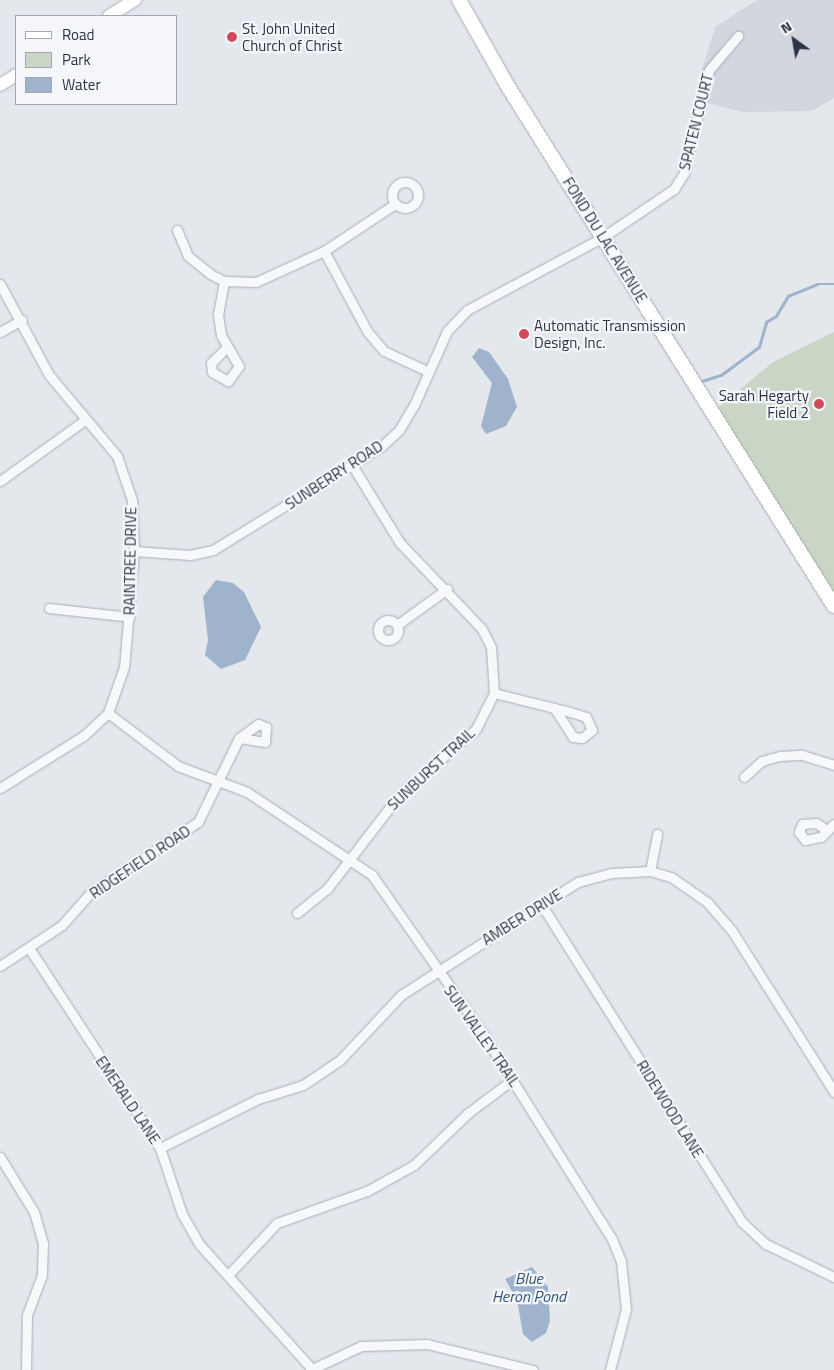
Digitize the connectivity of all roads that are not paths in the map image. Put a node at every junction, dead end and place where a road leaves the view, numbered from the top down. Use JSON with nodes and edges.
{"nodes":[{"id":1,"x":459,"y":0,"type":"edge"},
{"id":2,"x":125,"y":2,"type":"edge"},
{"id":3,"x":110,"y":15,"type":"edge"},
{"id":4,"x":738,"y":36,"type":"dead end"},
{"id":5,"x":15,"y":76,"type":"edge"},
{"id":6,"x":0,"y":85,"type":"edge"},
{"id":7,"x":395,"y":204,"type":"dead end"},
{"id":8,"x":177,"y":230,"type":"dead end"},
{"id":9,"x":602,"y":237,"type":"junction"},
{"id":10,"x":324,"y":251,"type":"junction"},
{"id":11,"x":224,"y":281,"type":"junction"},
{"id":12,"x":0,"y":284,"type":"edge"},
{"id":13,"x":22,"y":320,"type":"junction"},
{"id":14,"x":0,"y":332,"type":"edge"},
{"id":15,"x":226,"y":348,"type":"dead end"},
{"id":16,"x":427,"y":372,"type":"junction"},
{"id":17,"x":85,"y":420,"type":"junction"},
{"id":18,"x":352,"y":465,"type":"junction"},
{"id":19,"x":0,"y":480,"type":"edge"},
{"id":20,"x":134,"y":551,"type":"junction"},
{"id":21,"x":447,"y":589,"type":"junction"},
{"id":22,"x":834,"y":606,"type":"edge"},
{"id":23,"x":49,"y":608,"type":"dead end"},
{"id":24,"x":130,"y":617,"type":"junction"},
{"id":25,"x":397,"y":625,"type":"dead end"},
{"id":26,"x":494,"y":693,"type":"junction"},
{"id":27,"x":554,"y":708,"type":"dead end"},
{"id":28,"x":108,"y":713,"type":"junction"},
{"id":29,"x":239,"y":738,"type":"dead end"},
{"id":30,"x":834,"y":765,"type":"edge"},
{"id":31,"x":744,"y":777,"type":"dead end"},
{"id":32,"x":218,"y":781,"type":"junction"},
{"id":33,"x":0,"y":788,"type":"edge"},
{"id":34,"x":834,"y":824,"type":"edge"},
{"id":35,"x":825,"y":829,"type":"dead end"},
{"id":36,"x":657,"y":834,"type":"dead end"},
{"id":37,"x":351,"y":857,"type":"junction"},
{"id":38,"x":650,"y":871,"type":"junction"},
{"id":39,"x":541,"y":904,"type":"junction"},
{"id":40,"x":297,"y":913,"type":"dead end"},
{"id":41,"x":29,"y":948,"type":"junction"},
{"id":42,"x":0,"y":966,"type":"edge"},
{"id":43,"x":436,"y":972,"type":"junction"},
{"id":44,"x":512,"y":1080,"type":"junction"},
{"id":45,"x":834,"y":1092,"type":"edge"},
{"id":46,"x":160,"y":1148,"type":"junction"},
{"id":47,"x":0,"y":1157,"type":"edge"},
{"id":48,"x":230,"y":1273,"type":"junction"},
{"id":49,"x":834,"y":1277,"type":"edge"},
{"id":50,"x":312,"y":1369,"type":"edge"},
{"id":51,"x":26,"y":1370,"type":"edge"},
{"id":52,"x":533,"y":1370,"type":"edge"},
{"id":53,"x":610,"y":1370,"type":"edge"}],
"edges":[{"from":1,"to":9,"type":"main road","name":"FOND DU LAC AVENUE"},
{"from":2,"to":3,"type":"street"},
{"from":4,"to":9,"type":"street","name":"SPATEN COURT"},
{"from":5,"to":6,"type":"street"},
{"from":7,"to":10,"type":"street"},
{"from":8,"to":11,"type":"street"},
{"from":9,"to":16,"type":"street","name":"SUNBERRY ROAD"},
{"from":9,"to":22,"type":"main road","name":"FOND DU LAC AVENUE"},
{"from":10,"to":11,"type":"street"},
{"from":10,"to":16,"type":"street"},
{"from":11,"to":15,"type":"street"},
{"from":12,"to":13,"type":"street","name":"RAINTREE DRIVE"},
{"from":13,"to":14,"type":"street"},
{"from":13,"to":17,"type":"street","name":"RAINTREE DRIVE"},
{"from":16,"to":18,"type":"street","name":"SUNBERRY ROAD"},
{"from":17,"to":19,"type":"street"},
{"from":17,"to":20,"type":"street","name":"RAINTREE DRIVE"},
{"from":18,"to":20,"type":"street","name":"SUNBERRY ROAD"},
{"from":18,"to":21,"type":"street"},
{"from":20,"to":24,"type":"street","name":"RAINTREE DRIVE"},
{"from":21,"to":25,"type":"street"},
{"from":21,"to":26,"type":"street"},
{"from":23,"to":24,"type":"street"},
{"from":24,"to":28,"type":"street","name":"RAINTREE DRIVE"},
{"from":26,"to":27,"type":"street"},
{"from":26,"to":37,"type":"street","name":"SUNBURST TRAIL"},
{"from":28,"to":32,"type":"street","name":"SUN VALLEY TRAIL"},
{"from":28,"to":33,"type":"street","name":"RAINTREE DRIVE"},
{"from":29,"to":32,"type":"street","name":"RIDGEFIELD ROAD"},
{"from":30,"to":31,"type":"street"},
{"from":32,"to":37,"type":"street","name":"SUN VALLEY TRAIL"},
{"from":32,"to":41,"type":"street","name":"RIDGEFIELD ROAD"},
{"from":34,"to":35,"type":"street"},
{"from":36,"to":38,"type":"street"},
{"from":37,"to":40,"type":"street","name":"SUNBURST TRAIL"},
{"from":37,"to":43,"type":"street","name":"SUN VALLEY TRAIL"},
{"from":38,"to":39,"type":"street","name":"AMBER DRIVE"},
{"from":38,"to":45,"type":"street","name":"AMBER DRIVE"},
{"from":39,"to":43,"type":"street","name":"AMBER DRIVE"},
{"from":39,"to":49,"type":"street","name":"RIDEWOOD LANE"},
{"from":41,"to":42,"type":"street","name":"RIDGEFIELD ROAD"},
{"from":41,"to":46,"type":"street","name":"EMERALD LANE"},
{"from":43,"to":44,"type":"street","name":"SUN VALLEY TRAIL"},
{"from":43,"to":46,"type":"street","name":"AMBER DRIVE"},
{"from":44,"to":48,"type":"street"},
{"from":44,"to":53,"type":"street","name":"SUN VALLEY TRAIL"},
{"from":46,"to":48,"type":"street","name":"EMERALD LANE"},
{"from":47,"to":51,"type":"street"},
{"from":48,"to":50,"type":"street","name":"EMERALD LANE"},
{"from":50,"to":52,"type":"street"}]}
